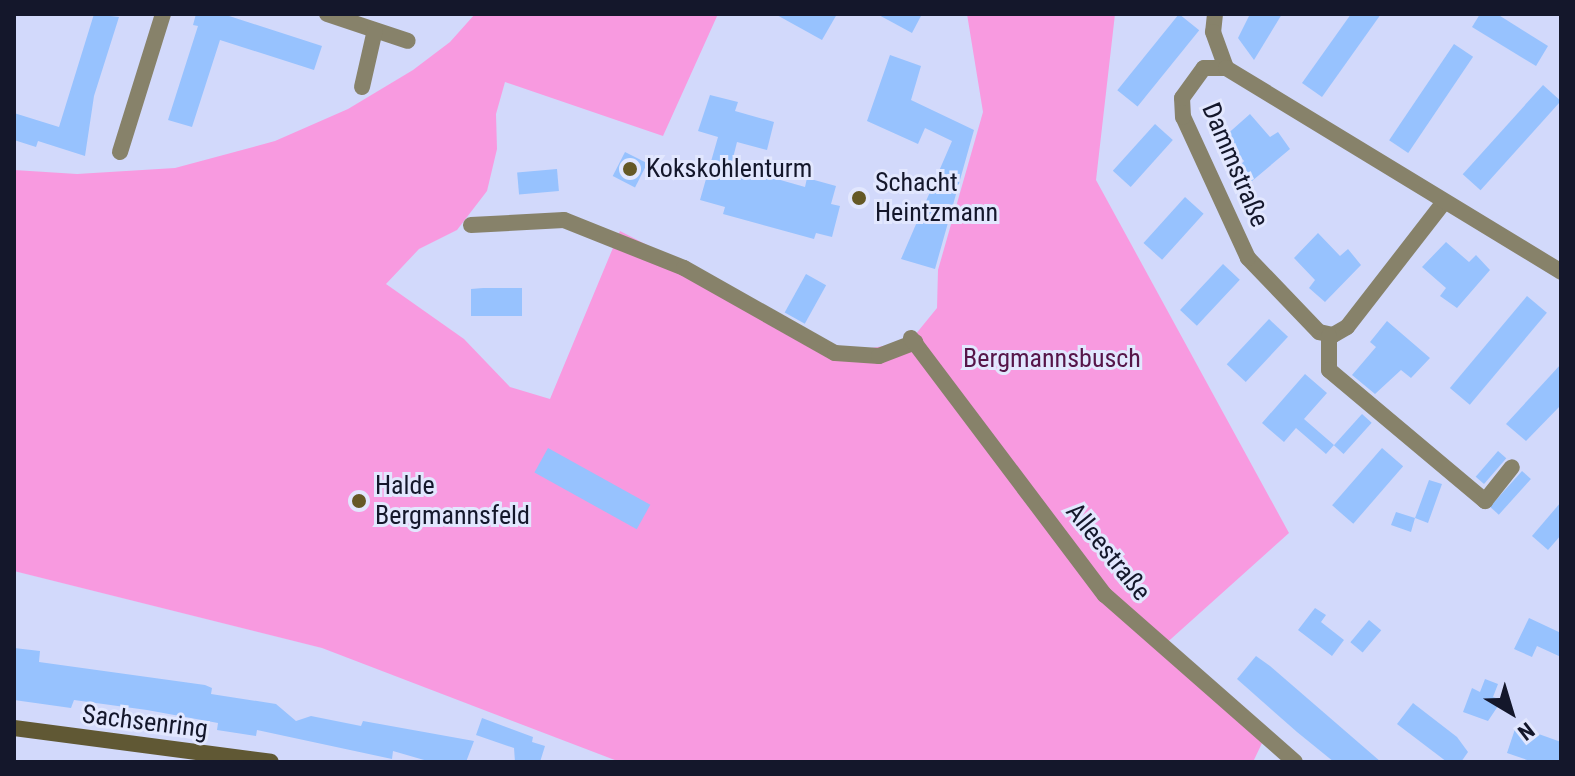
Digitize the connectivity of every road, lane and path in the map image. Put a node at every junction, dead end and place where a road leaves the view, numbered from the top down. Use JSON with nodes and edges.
{"nodes":[{"id":1,"x":163,"y":14,"type":"edge"},
{"id":2,"x":327,"y":14,"type":"edge"},
{"id":3,"x":1215,"y":14,"type":"edge"},
{"id":4,"x":375,"y":30,"type":"junction"},
{"id":5,"x":408,"y":41,"type":"dead end"},
{"id":6,"x":1226,"y":68,"type":"junction"},
{"id":7,"x":362,"y":87,"type":"dead end"},
{"id":8,"x":120,"y":152,"type":"dead end"},
{"id":9,"x":1444,"y":202,"type":"junction"},
{"id":10,"x":471,"y":225,"type":"dead end"},
{"id":11,"x":1561,"y":272,"type":"edge"},
{"id":12,"x":1329,"y":336,"type":"junction"},
{"id":13,"x":1512,"y":467,"type":"dead end"},
{"id":14,"x":14,"y":728,"type":"edge"},
{"id":15,"x":271,"y":762,"type":"edge"},
{"id":16,"x":1295,"y":762,"type":"edge"}],
"edges":[{"from":1,"to":8,"type":"street"},
{"from":2,"to":4,"type":"street"},
{"from":3,"to":6,"type":"street"},
{"from":4,"to":5,"type":"street"},
{"from":4,"to":7,"type":"street"},
{"from":6,"to":9,"type":"street","name":"Dammstraße"},
{"from":6,"to":12,"type":"street","name":"Dammstraße"},
{"from":9,"to":11,"type":"street","name":"Dammstraße"},
{"from":9,"to":12,"type":"street"},
{"from":10,"to":16,"type":"street","name":"Alleestraße"},
{"from":12,"to":13,"type":"street"},
{"from":14,"to":15,"type":"street","name":"Sachsenring"}]}
